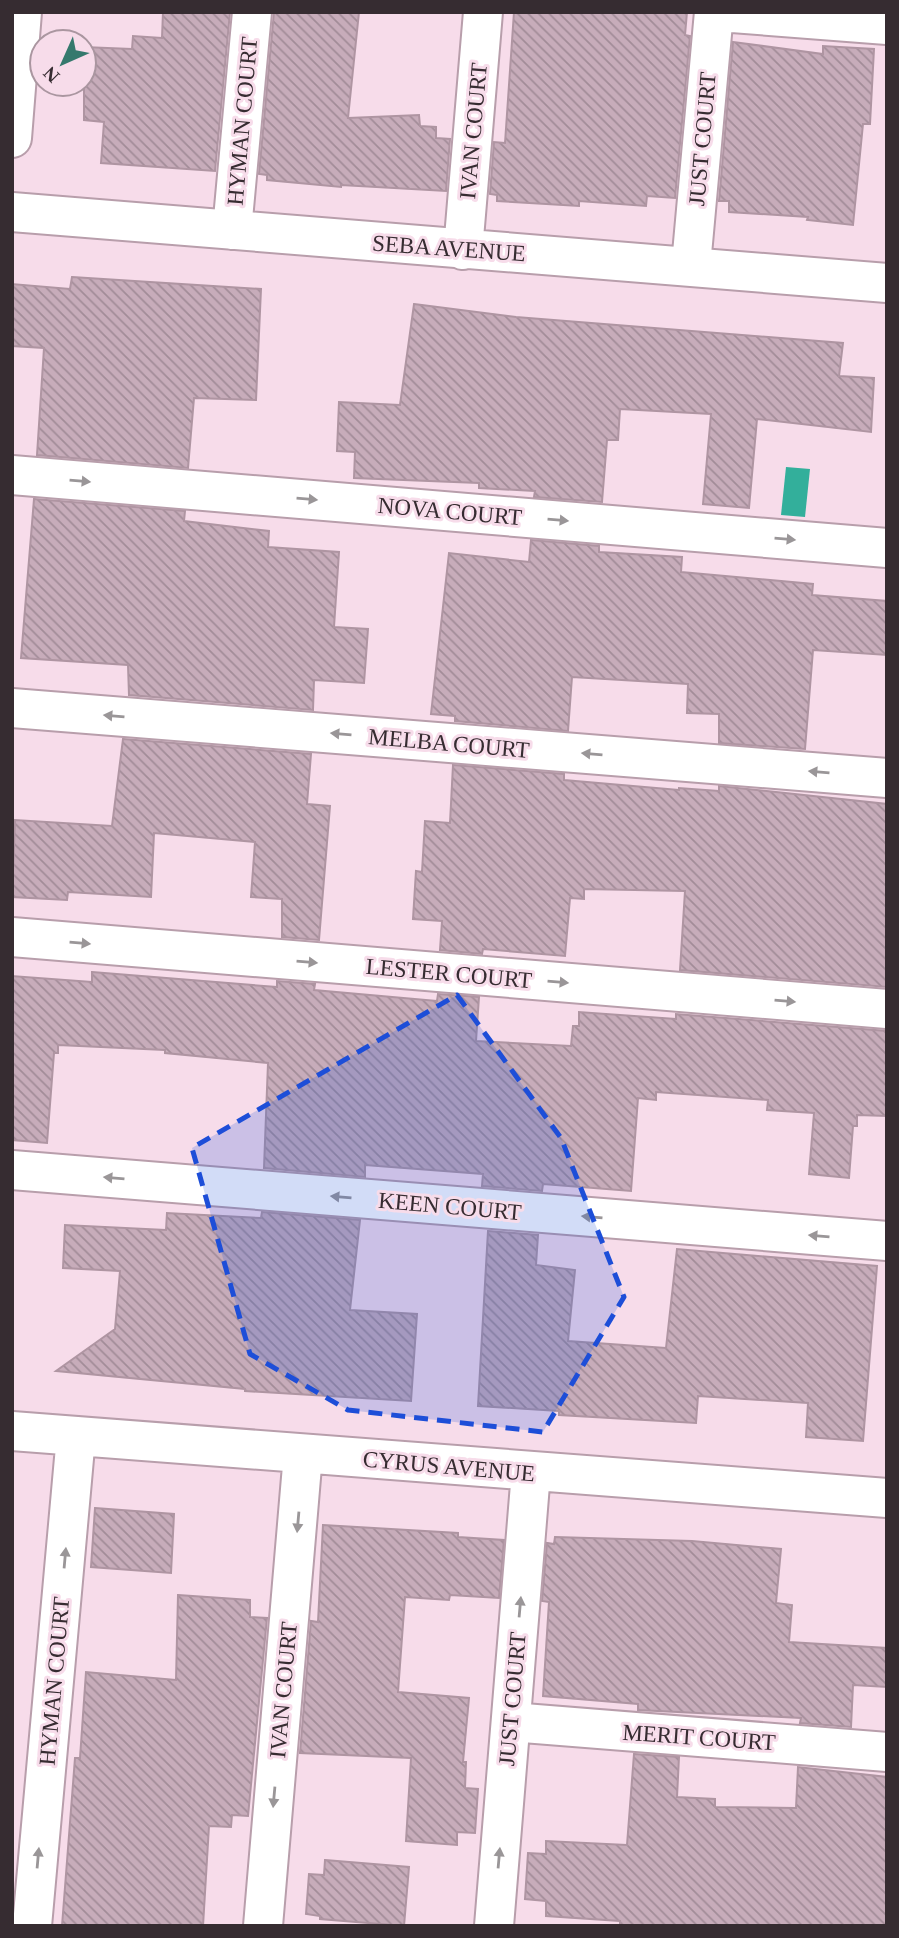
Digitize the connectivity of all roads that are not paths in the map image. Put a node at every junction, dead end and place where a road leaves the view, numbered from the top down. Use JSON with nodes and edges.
{"nodes":[{"id":1,"x":22,"y":12,"type":"edge"},
{"id":2,"x":252,"y":12,"type":"edge"},
{"id":3,"x":482,"y":12,"type":"edge"},
{"id":4,"x":716,"y":12,"type":"edge"},
{"id":5,"x":887,"y":25,"type":"edge"},
{"id":6,"x":12,"y":138,"type":"edge"},
{"id":7,"x":12,"y":212,"type":"edge"},
{"id":8,"x":232,"y":230,"type":"junction"},
{"id":9,"x":463,"y":250,"type":"junction"},
{"id":10,"x":691,"y":265,"type":"junction"},
{"id":11,"x":887,"y":283,"type":"edge"},
{"id":12,"x":12,"y":475,"type":"edge"},
{"id":13,"x":887,"y":548,"type":"edge"},
{"id":14,"x":12,"y":708,"type":"edge"},
{"id":15,"x":887,"y":778,"type":"edge"},
{"id":16,"x":12,"y":937,"type":"edge"},
{"id":17,"x":887,"y":1009,"type":"edge"},
{"id":18,"x":12,"y":1170,"type":"edge"},
{"id":19,"x":887,"y":1241,"type":"edge"},
{"id":20,"x":12,"y":1431,"type":"edge"},
{"id":21,"x":76,"y":1436,"type":"junction"},
{"id":22,"x":303,"y":1454,"type":"junction"},
{"id":23,"x":531,"y":1472,"type":"junction"},
{"id":24,"x":887,"y":1498,"type":"edge"},
{"id":25,"x":511,"y":1722,"type":"junction"},
{"id":26,"x":887,"y":1752,"type":"edge"},
{"id":27,"x":32,"y":1926,"type":"edge"},
{"id":28,"x":263,"y":1926,"type":"edge"},
{"id":29,"x":494,"y":1926,"type":"edge"}],
"edges":[{"from":1,"to":6,"type":"street"},
{"from":2,"to":8,"type":"street","name":"HYMAN COURT"},
{"from":3,"to":9,"type":"street","name":"IVAN COURT"},
{"from":4,"to":5,"type":"street"},
{"from":4,"to":10,"type":"street","name":"JUST COURT"},
{"from":7,"to":8,"type":"street","name":"SEBA AVENUE"},
{"from":8,"to":9,"type":"street","name":"SEBA AVENUE"},
{"from":9,"to":10,"type":"street","name":"SEBA AVENUE"},
{"from":10,"to":11,"type":"street","name":"SEBA AVENUE"},
{"from":12,"to":13,"type":"street","name":"NOVA COURT","one_way":true},
{"from":15,"to":14,"type":"street","name":"MELBA COURT","one_way":true},
{"from":16,"to":17,"type":"street","name":"LESTER COURT","one_way":true},
{"from":19,"to":18,"type":"street","name":"KEEN COURT","one_way":true},
{"from":20,"to":21,"type":"street","name":"CYRUS AVENUE"},
{"from":21,"to":22,"type":"street","name":"CYRUS AVENUE"},
{"from":27,"to":21,"type":"street","name":"HYMAN COURT","one_way":true},
{"from":22,"to":23,"type":"street","name":"CYRUS AVENUE"},
{"from":22,"to":28,"type":"street","name":"IVAN COURT","one_way":true},
{"from":23,"to":24,"type":"street","name":"CYRUS AVENUE"},
{"from":25,"to":23,"type":"street","name":"JUST COURT","one_way":true},
{"from":25,"to":26,"type":"street","name":"MERIT COURT"},
{"from":29,"to":25,"type":"street","name":"JUST COURT","one_way":true}]}
